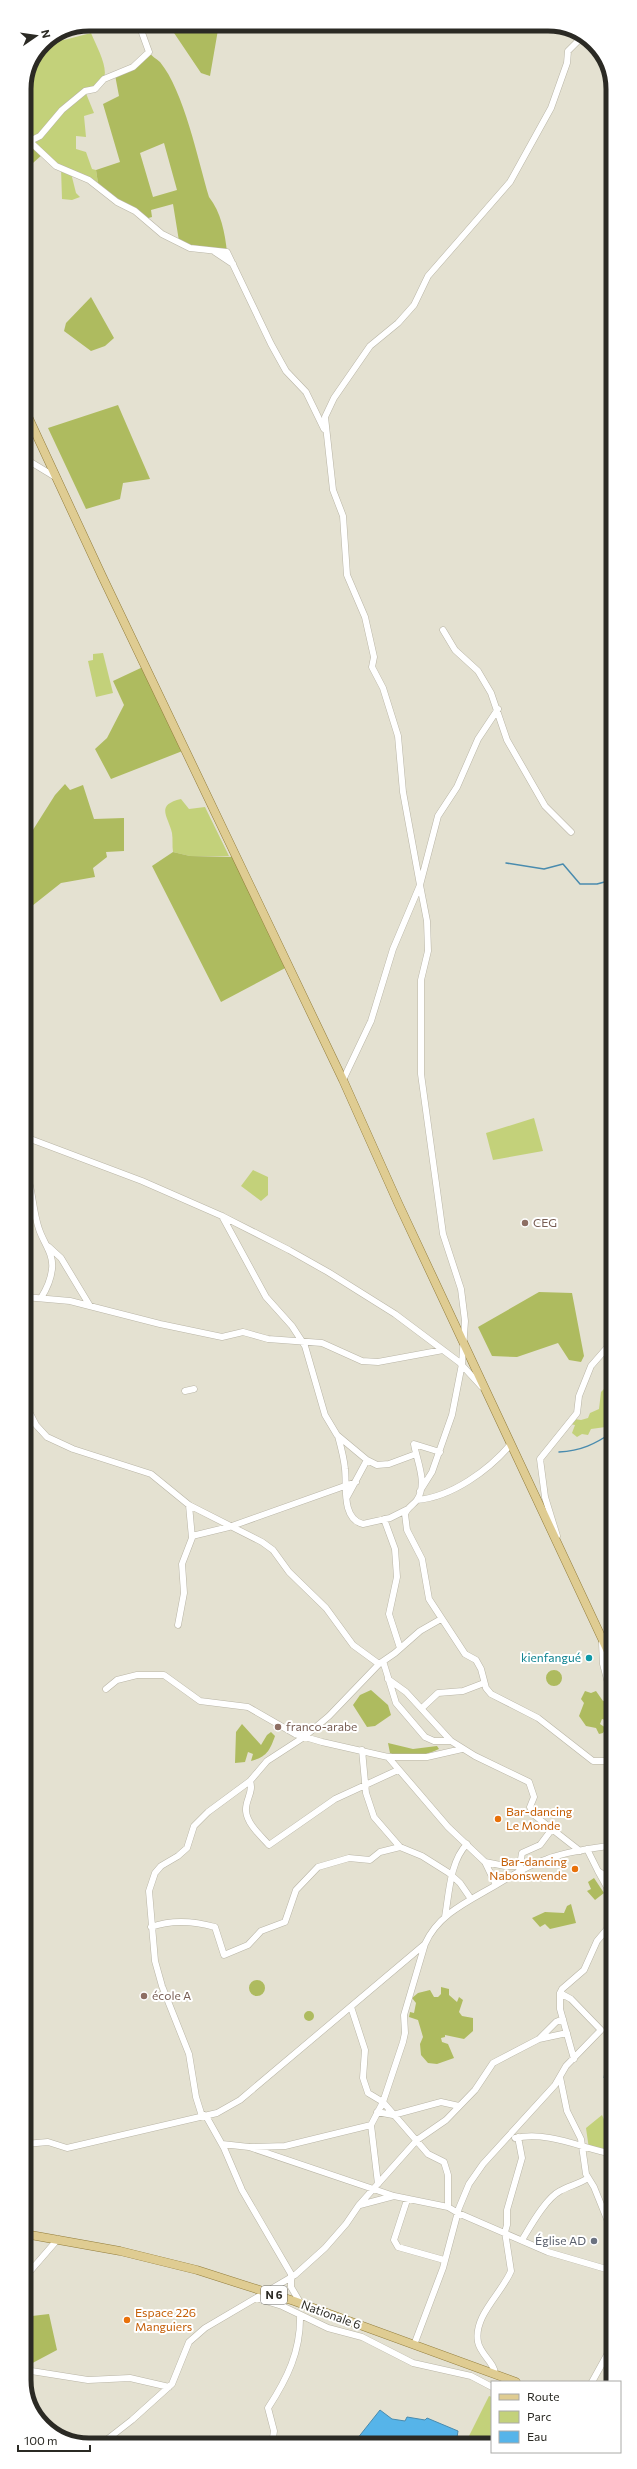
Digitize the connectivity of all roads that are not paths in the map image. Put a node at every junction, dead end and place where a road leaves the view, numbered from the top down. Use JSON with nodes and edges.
{"nodes":[{"id":1,"x":141,"y":31,"type":"edge"},
{"id":2,"x":579,"y":40,"type":"edge"},
{"id":3,"x":31,"y":138,"type":"edge"},
{"id":4,"x":31,"y":145,"type":"edge"},
{"id":5,"x":31,"y":423,"type":"edge"},
{"id":6,"x":327,"y":434,"type":"junction"},
{"id":7,"x":31,"y":462,"type":"edge"},
{"id":8,"x":58,"y":479,"type":"junction"},
{"id":9,"x":443,"y":630,"type":"dead end"},
{"id":10,"x":498,"y":709,"type":"junction"},
{"id":11,"x":572,"y":832,"type":"dead end"},
{"id":12,"x":420,"y":885,"type":"junction"},
{"id":13,"x":343,"y":1080,"type":"junction"},
{"id":14,"x":31,"y":1140,"type":"edge"},
{"id":15,"x":31,"y":1192,"type":"edge"},
{"id":16,"x":222,"y":1216,"type":"junction"},
{"id":17,"x":47,"y":1246,"type":"junction"},
{"id":18,"x":31,"y":1297,"type":"edge"},
{"id":19,"x":41,"y":1298,"type":"junction"},
{"id":20,"x":90,"y":1306,"type":"junction"},
{"id":21,"x":302,"y":1340,"type":"junction"},
{"id":22,"x":464,"y":1342,"type":"junction"},
{"id":23,"x":606,"y":1349,"type":"edge"},
{"id":24,"x":443,"y":1350,"type":"junction"},
{"id":25,"x":462,"y":1364,"type":"junction"},
{"id":26,"x":194,"y":1389,"type":"dead end"},
{"id":27,"x":185,"y":1391,"type":"dead end"},
{"id":28,"x":489,"y":1397,"type":"junction"},
{"id":29,"x":31,"y":1415,"type":"edge"},
{"id":30,"x":337,"y":1435,"type":"junction"},
{"id":31,"x":510,"y":1444,"type":"junction"},
{"id":32,"x":440,"y":1452,"type":"junction"},
{"id":33,"x":416,"y":1454,"type":"junction"},
{"id":34,"x":367,"y":1460,"type":"junction"},
{"id":35,"x":356,"y":1482,"type":"junction"},
{"id":36,"x":346,"y":1485,"type":"junction"},
{"id":37,"x":336,"y":1488,"type":"junction"},
{"id":38,"x":420,"y":1491,"type":"junction"},
{"id":39,"x":346,"y":1496,"type":"junction"},
{"id":40,"x":417,"y":1500,"type":"junction"},
{"id":41,"x":189,"y":1506,"type":"junction"},
{"id":42,"x":406,"y":1510,"type":"junction"},
{"id":43,"x":384,"y":1519,"type":"junction"},
{"id":44,"x":229,"y":1527,"type":"junction"},
{"id":45,"x":192,"y":1536,"type":"junction"},
{"id":46,"x":562,"y":1551,"type":"junction"},
{"id":47,"x":441,"y":1619,"type":"junction"},
{"id":48,"x":178,"y":1624,"type":"dead end"},
{"id":49,"x":602,"y":1641,"type":"junction"},
{"id":50,"x":400,"y":1648,"type":"junction"},
{"id":51,"x":606,"y":1649,"type":"edge"},
{"id":52,"x":381,"y":1662,"type":"junction"},
{"id":53,"x":606,"y":1675,"type":"edge"},
{"id":54,"x":388,"y":1679,"type":"junction"},
{"id":55,"x":484,"y":1684,"type":"junction"},
{"id":56,"x":106,"y":1689,"type":"dead end"},
{"id":57,"x":422,"y":1708,"type":"junction"},
{"id":58,"x":304,"y":1737,"type":"junction"},
{"id":59,"x":451,"y":1741,"type":"junction"},
{"id":60,"x":462,"y":1749,"type":"junction"},
{"id":61,"x":362,"y":1750,"type":"junction"},
{"id":62,"x":388,"y":1757,"type":"junction"},
{"id":63,"x":606,"y":1761,"type":"edge"},
{"id":64,"x":398,"y":1770,"type":"junction"},
{"id":65,"x":250,"y":1781,"type":"junction"},
{"id":66,"x":365,"y":1785,"type":"junction"},
{"id":67,"x":552,"y":1829,"type":"junction"},
{"id":68,"x":467,"y":1844,"type":"junction"},
{"id":69,"x":606,"y":1846,"type":"edge"},
{"id":70,"x":400,"y":1847,"type":"junction"},
{"id":71,"x":584,"y":1850,"type":"junction"},
{"id":72,"x":485,"y":1862,"type":"junction"},
{"id":73,"x":519,"y":1868,"type":"junction"},
{"id":74,"x":598,"y":1871,"type":"junction"},
{"id":75,"x":606,"y":1876,"type":"edge"},
{"id":76,"x":452,"y":1877,"type":"junction"},
{"id":77,"x":496,"y":1885,"type":"junction"},
{"id":78,"x":606,"y":1885,"type":"edge"},
{"id":79,"x":471,"y":1900,"type":"junction"},
{"id":80,"x":445,"y":1917,"type":"junction"},
{"id":81,"x":151,"y":1927,"type":"junction"},
{"id":82,"x":606,"y":1930,"type":"edge"},
{"id":83,"x":425,"y":1944,"type":"junction"},
{"id":84,"x":560,"y":1993,"type":"junction"},
{"id":85,"x":351,"y":2007,"type":"junction"},
{"id":86,"x":563,"y":2019,"type":"junction"},
{"id":87,"x":567,"y":2033,"type":"junction"},
{"id":88,"x":539,"y":2039,"type":"junction"},
{"id":89,"x":574,"y":2059,"type":"junction"},
{"id":90,"x":560,"y":2077,"type":"junction"},
{"id":91,"x":383,"y":2102,"type":"junction"},
{"id":92,"x":459,"y":2106,"type":"junction"},
{"id":93,"x":377,"y":2112,"type":"junction"},
{"id":94,"x":393,"y":2115,"type":"junction"},
{"id":95,"x":206,"y":2116,"type":"junction"},
{"id":96,"x":371,"y":2125,"type":"junction"},
{"id":97,"x":518,"y":2137,"type":"junction"},
{"id":98,"x":417,"y":2140,"type":"junction"},
{"id":99,"x":506,"y":2141,"type":"junction"},
{"id":100,"x":31,"y":2143,"type":"edge"},
{"id":101,"x":222,"y":2144,"type":"junction"},
{"id":102,"x":249,"y":2147,"type":"junction"},
{"id":103,"x":584,"y":2147,"type":"junction"},
{"id":104,"x":606,"y":2152,"type":"edge"},
{"id":105,"x":588,"y":2178,"type":"junction"},
{"id":106,"x":376,"y":2186,"type":"junction"},
{"id":107,"x":394,"y":2196,"type":"junction"},
{"id":108,"x":407,"y":2200,"type":"junction"},
{"id":109,"x":359,"y":2205,"type":"junction"},
{"id":110,"x":448,"y":2207,"type":"junction"},
{"id":111,"x":458,"y":2213,"type":"junction"},
{"id":112,"x":606,"y":2218,"type":"edge"},
{"id":113,"x":505,"y":2232,"type":"junction"},
{"id":114,"x":31,"y":2235,"type":"edge"},
{"id":115,"x":58,"y":2239,"type":"junction"},
{"id":116,"x":522,"y":2240,"type":"junction"},
{"id":117,"x":444,"y":2260,"type":"junction"},
{"id":118,"x":606,"y":2269,"type":"edge"},
{"id":119,"x":31,"y":2270,"type":"edge"},
{"id":120,"x":291,"y":2277,"type":"junction"},
{"id":121,"x":266,"y":2292,"type":"junction"},
{"id":122,"x":256,"y":2298,"type":"junction"},
{"id":123,"x":301,"y":2304,"type":"junction"},
{"id":124,"x":300,"y":2315,"type":"junction"},
{"id":125,"x":414,"y":2345,"type":"junction"},
{"id":126,"x":606,"y":2357,"type":"edge"},
{"id":127,"x":31,"y":2371,"type":"edge"},
{"id":128,"x":500,"y":2378,"type":"edge"},
{"id":129,"x":512,"y":2381,"type":"edge"},
{"id":130,"x":593,"y":2381,"type":"edge"},
{"id":131,"x":491,"y":2386,"type":"edge"},
{"id":132,"x":169,"y":2387,"type":"junction"},
{"id":133,"x":109,"y":2438,"type":"edge"},
{"id":134,"x":273,"y":2438,"type":"edge"}],
"edges":[{"from":1,"to":3,"type":"street"},
{"from":2,"to":6,"type":"street"},
{"from":4,"to":6,"type":"street"},
{"from":5,"to":8,"type":"main road"},
{"from":6,"to":12,"type":"street"},
{"from":7,"to":8,"type":"street"},
{"from":8,"to":13,"type":"main road"},
{"from":9,"to":10,"type":"street"},
{"from":10,"to":11,"type":"street"},
{"from":10,"to":12,"type":"street"},
{"from":12,"to":13,"type":"street"},
{"from":12,"to":22,"type":"street"},
{"from":13,"to":22,"type":"main road"},
{"from":14,"to":16,"type":"street"},
{"from":15,"to":17,"type":"street"},
{"from":16,"to":21,"type":"street"},
{"from":16,"to":24,"type":"street"},
{"from":17,"to":19,"type":"street"},
{"from":17,"to":20,"type":"street"},
{"from":18,"to":19,"type":"street"},
{"from":19,"to":20,"type":"street"},
{"from":20,"to":21,"type":"street"},
{"from":21,"to":24,"type":"street"},
{"from":21,"to":30,"type":"street"},
{"from":22,"to":25,"type":"street"},
{"from":22,"to":28,"type":"main road"},
{"from":23,"to":46,"type":"street"},
{"from":24,"to":25,"type":"street"},
{"from":25,"to":28,"type":"street"},
{"from":25,"to":32,"type":"street"},
{"from":26,"to":27,"type":"street"},
{"from":28,"to":31,"type":"main road"},
{"from":29,"to":41,"type":"street"},
{"from":30,"to":34,"type":"street"},
{"from":30,"to":36,"type":"street"},
{"from":31,"to":40,"type":"street"},
{"from":31,"to":46,"type":"main road"},
{"from":32,"to":33,"type":"street"},
{"from":32,"to":38,"type":"street"},
{"from":33,"to":34,"type":"street"},
{"from":33,"to":38,"type":"street"},
{"from":34,"to":35,"type":"street"},
{"from":35,"to":36,"type":"street"},
{"from":35,"to":39,"type":"street"},
{"from":36,"to":37,"type":"street"},
{"from":36,"to":39,"type":"street"},
{"from":37,"to":39,"type":"street"},
{"from":37,"to":44,"type":"street"},
{"from":38,"to":40,"type":"street"},
{"from":39,"to":43,"type":"street"},
{"from":40,"to":42,"type":"street"},
{"from":41,"to":44,"type":"street"},
{"from":41,"to":45,"type":"street"},
{"from":42,"to":43,"type":"street"},
{"from":42,"to":47,"type":"street"},
{"from":43,"to":50,"type":"street"},
{"from":44,"to":45,"type":"street"},
{"from":44,"to":52,"type":"street"},
{"from":45,"to":48,"type":"street"},
{"from":46,"to":49,"type":"main road"},
{"from":47,"to":50,"type":"street"},
{"from":47,"to":55,"type":"street"},
{"from":49,"to":51,"type":"main road"},
{"from":49,"to":53,"type":"street"},
{"from":50,"to":52,"type":"street"},
{"from":52,"to":54,"type":"street"},
{"from":52,"to":58,"type":"street"},
{"from":54,"to":57,"type":"street"},
{"from":54,"to":59,"type":"street"},
{"from":55,"to":57,"type":"street"},
{"from":55,"to":63,"type":"street"},
{"from":56,"to":58,"type":"street"},
{"from":57,"to":59,"type":"street"},
{"from":58,"to":61,"type":"street"},
{"from":58,"to":65,"type":"street"},
{"from":59,"to":60,"type":"street"},
{"from":60,"to":62,"type":"street"},
{"from":60,"to":67,"type":"street"},
{"from":61,"to":62,"type":"street"},
{"from":61,"to":66,"type":"street"},
{"from":62,"to":64,"type":"street"},
{"from":64,"to":66,"type":"street"},
{"from":64,"to":68,"type":"street"},
{"from":65,"to":66,"type":"street"},
{"from":65,"to":81,"type":"street"},
{"from":66,"to":70,"type":"street"},
{"from":67,"to":71,"type":"street"},
{"from":67,"to":73,"type":"street"},
{"from":68,"to":72,"type":"street"},
{"from":68,"to":76,"type":"street"},
{"from":69,"to":71,"type":"street"},
{"from":70,"to":76,"type":"street"},
{"from":70,"to":81,"type":"street"},
{"from":71,"to":73,"type":"street"},
{"from":71,"to":74,"type":"street"},
{"from":72,"to":73,"type":"street"},
{"from":72,"to":77,"type":"street"},
{"from":73,"to":77,"type":"street"},
{"from":74,"to":75,"type":"street"},
{"from":74,"to":78,"type":"street"},
{"from":76,"to":79,"type":"street"},
{"from":76,"to":80,"type":"street"},
{"from":77,"to":79,"type":"street"},
{"from":79,"to":80,"type":"street"},
{"from":80,"to":83,"type":"street"},
{"from":81,"to":95,"type":"street"},
{"from":82,"to":84,"type":"street"},
{"from":83,"to":85,"type":"street"},
{"from":83,"to":91,"type":"street"},
{"from":84,"to":86,"type":"street"},
{"from":84,"to":89,"type":"street"},
{"from":85,"to":91,"type":"street"},
{"from":85,"to":95,"type":"street"},
{"from":86,"to":87,"type":"street"},
{"from":86,"to":88,"type":"street"},
{"from":87,"to":88,"type":"street"},
{"from":87,"to":89,"type":"street"},
{"from":88,"to":92,"type":"street"},
{"from":89,"to":90,"type":"street"},
{"from":90,"to":99,"type":"street"},
{"from":90,"to":103,"type":"street"},
{"from":91,"to":93,"type":"street"},
{"from":91,"to":94,"type":"street"},
{"from":92,"to":94,"type":"street"},
{"from":92,"to":98,"type":"street"},
{"from":93,"to":94,"type":"street"},
{"from":93,"to":96,"type":"street"},
{"from":94,"to":98,"type":"street"},
{"from":95,"to":100,"type":"street"},
{"from":95,"to":101,"type":"street"},
{"from":96,"to":102,"type":"street"},
{"from":96,"to":106,"type":"street"},
{"from":97,"to":99,"type":"street"},
{"from":97,"to":103,"type":"street"},
{"from":97,"to":113,"type":"street"},
{"from":98,"to":106,"type":"street"},
{"from":98,"to":110,"type":"street"},
{"from":99,"to":111,"type":"street"},
{"from":101,"to":102,"type":"street"},
{"from":101,"to":120,"type":"street"},
{"from":102,"to":106,"type":"street"},
{"from":103,"to":104,"type":"street"},
{"from":103,"to":105,"type":"street"},
{"from":105,"to":112,"type":"street"},
{"from":105,"to":116,"type":"street"},
{"from":106,"to":107,"type":"street"},
{"from":106,"to":109,"type":"street"},
{"from":107,"to":108,"type":"street"},
{"from":107,"to":109,"type":"street"},
{"from":108,"to":110,"type":"street"},
{"from":108,"to":117,"type":"street"},
{"from":109,"to":120,"type":"street"},
{"from":110,"to":111,"type":"street"},
{"from":111,"to":113,"type":"street"},
{"from":111,"to":117,"type":"street"},
{"from":113,"to":116,"type":"street"},
{"from":113,"to":128,"type":"street"},
{"from":114,"to":115,"type":"main road","name":"Nationale 6","number":"N 6"},
{"from":115,"to":119,"type":"street"},
{"from":115,"to":121,"type":"main road","name":"Nationale 6","number":"N 6"},
{"from":116,"to":118,"type":"street"},
{"from":117,"to":125,"type":"street"},
{"from":120,"to":121,"type":"street"},
{"from":120,"to":123,"type":"street"},
{"from":121,"to":122,"type":"street"},
{"from":121,"to":123,"type":"main road","name":"Nationale 6","number":"N 6"},
{"from":122,"to":124,"type":"street"},
{"from":122,"to":132,"type":"street"},
{"from":123,"to":125,"type":"main road","name":"Nationale 6","number":"N 6"},
{"from":124,"to":131,"type":"street"},
{"from":124,"to":134,"type":"street"},
{"from":125,"to":128,"type":"main road","name":"Nationale 6","number":"N 6"},
{"from":126,"to":130,"type":"street"},
{"from":127,"to":132,"type":"street"},
{"from":128,"to":129,"type":"main road","name":"Nationale 6","number":"N 6"},
{"from":132,"to":133,"type":"street"}]}
